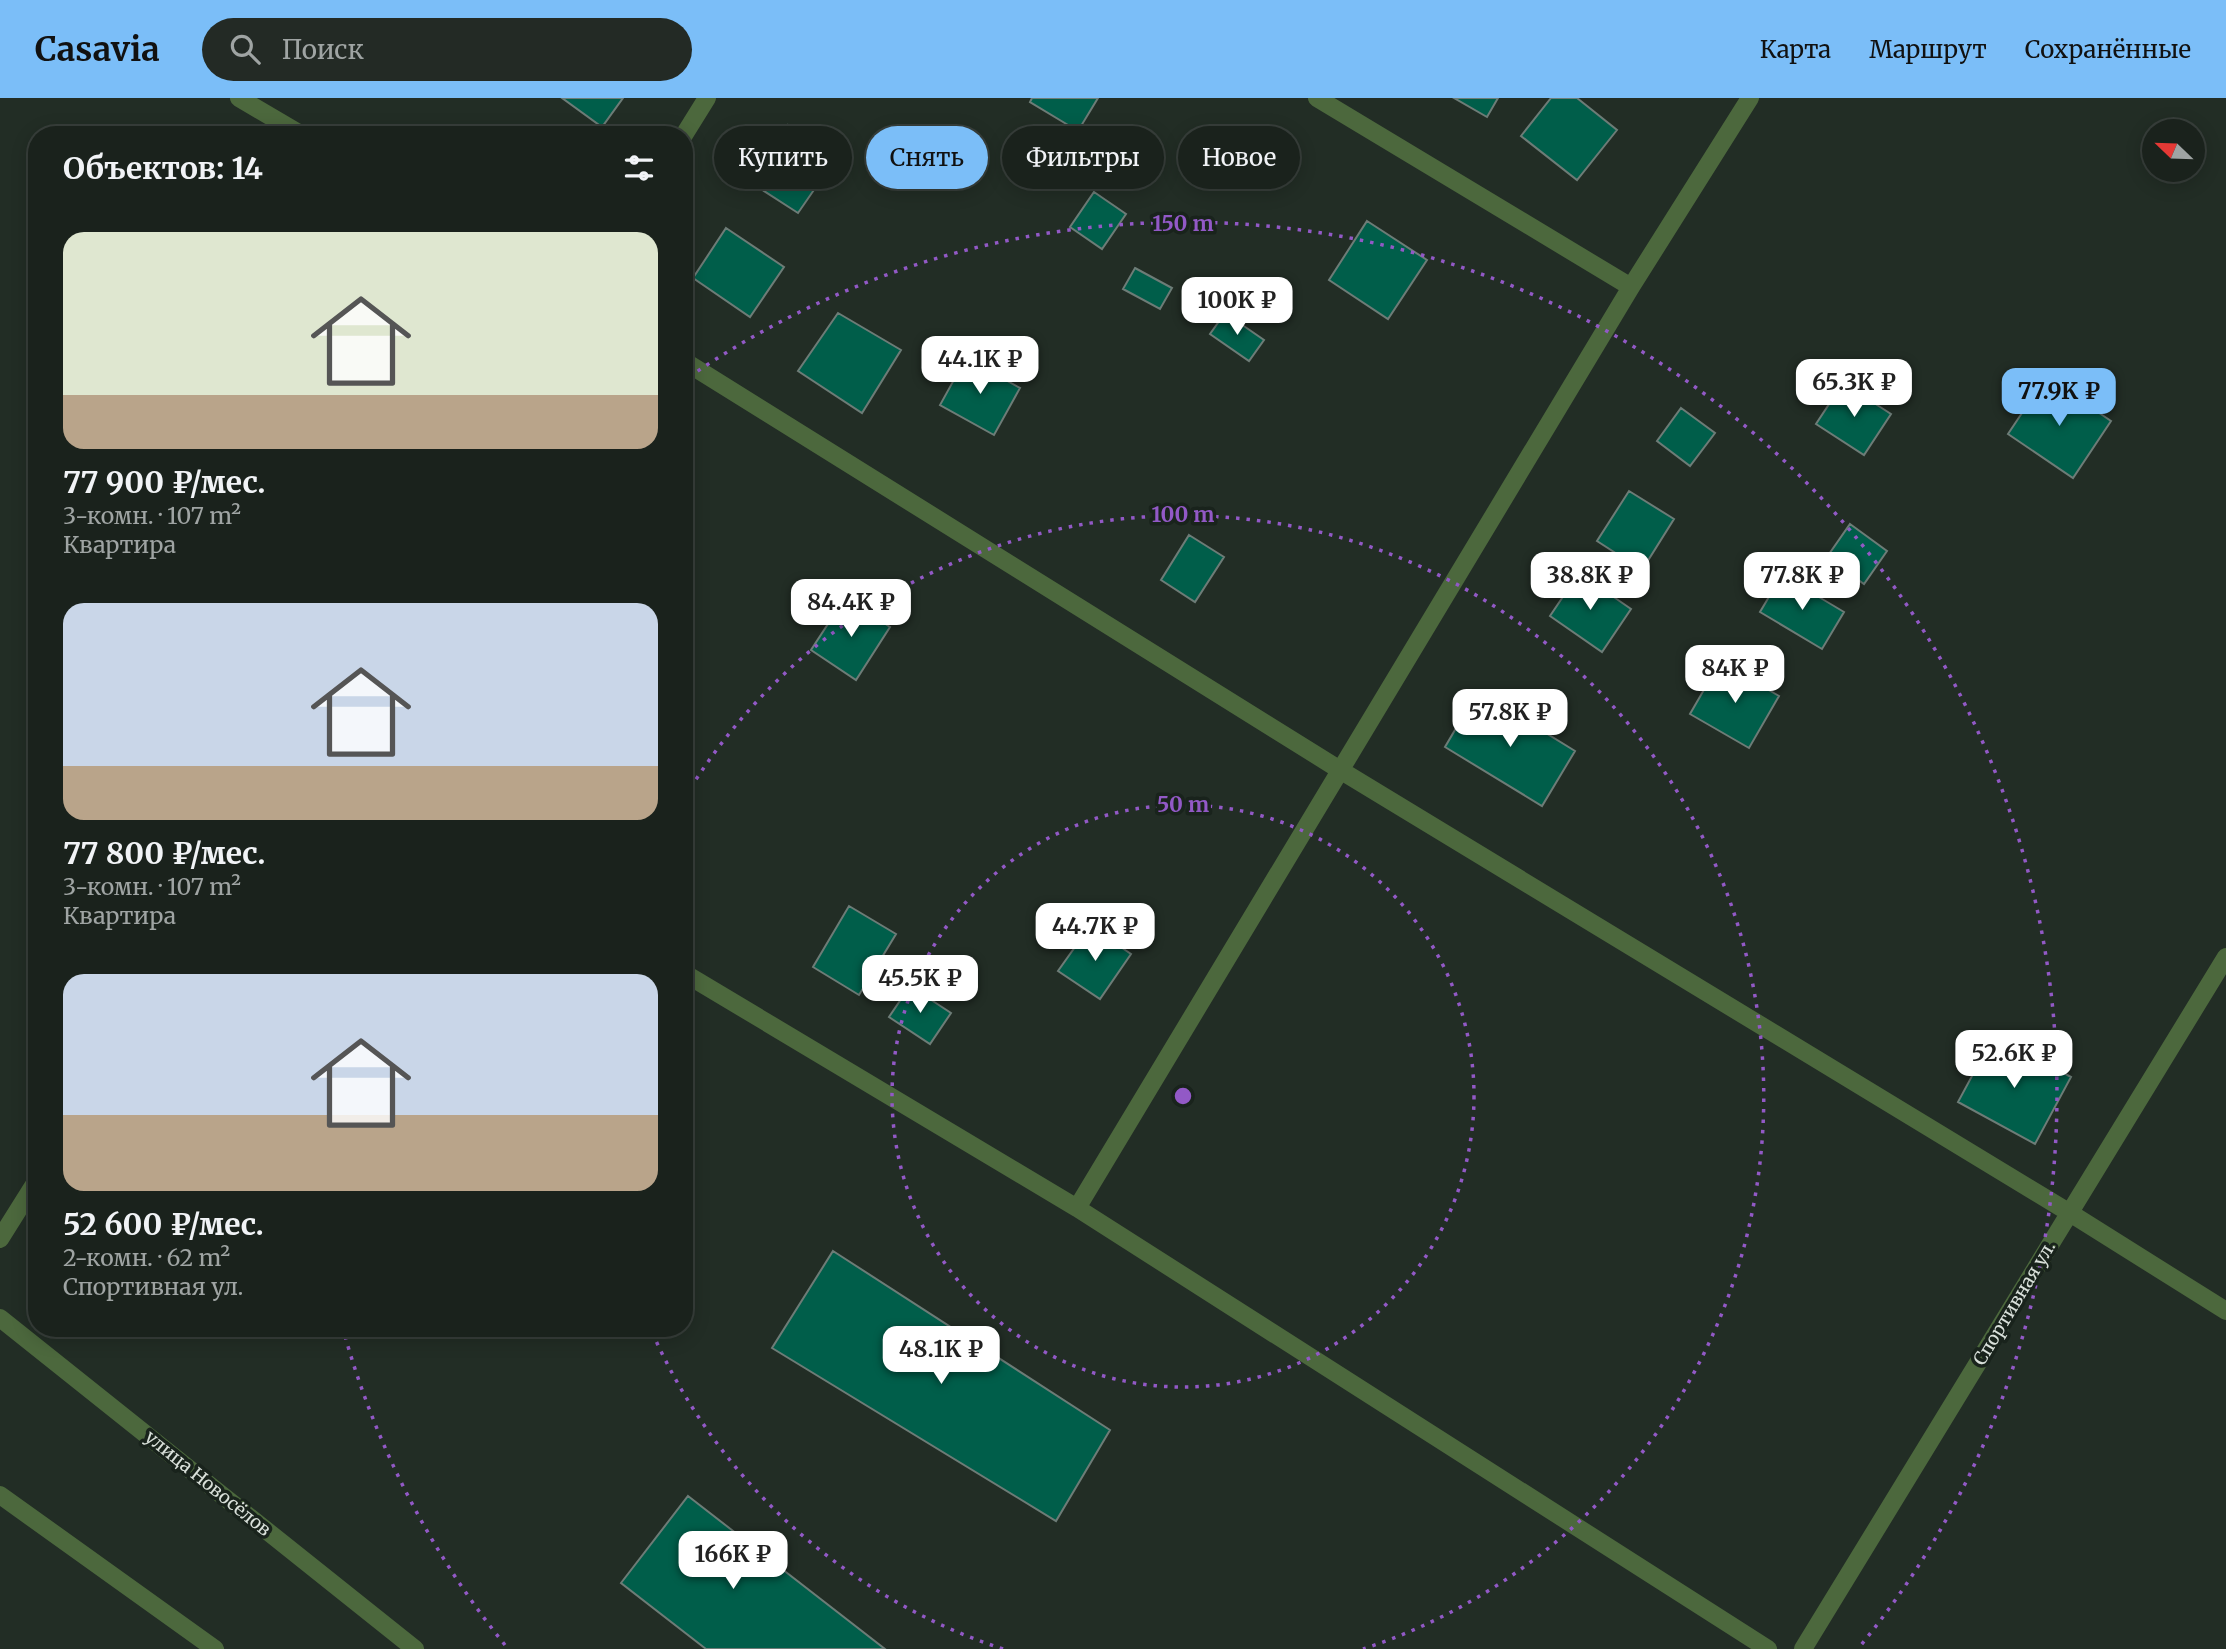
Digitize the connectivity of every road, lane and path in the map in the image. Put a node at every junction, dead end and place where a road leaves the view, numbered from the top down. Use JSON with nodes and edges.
{"nodes":[{"id":1,"x":239,"y":98,"type":"edge"},
{"id":2,"x":707,"y":98,"type":"edge"},
{"id":3,"x":1317,"y":98,"type":"edge"},
{"id":4,"x":1750,"y":98,"type":"edge"},
{"id":5,"x":287,"y":126,"type":"edge"},
{"id":6,"x":690,"y":126,"type":"edge"},
{"id":7,"x":1631,"y":287,"type":"junction"},
{"id":8,"x":693,"y":367,"type":"edge"},
{"id":9,"x":1340,"y":770,"type":"junction"},
{"id":10,"x":2226,"y":957,"type":"edge"},
{"id":11,"x":693,"y":978,"type":"edge"},
{"id":12,"x":28,"y":1194,"type":"edge"},
{"id":13,"x":1077,"y":1208,"type":"junction"},
{"id":14,"x":2070,"y":1213,"type":"junction"},
{"id":15,"x":0,"y":1239,"type":"edge"},
{"id":16,"x":2226,"y":1311,"type":"edge"},
{"id":17,"x":0,"y":1318,"type":"edge"},
{"id":18,"x":0,"y":1495,"type":"edge"},
{"id":19,"x":215,"y":1649,"type":"edge"},
{"id":20,"x":415,"y":1649,"type":"edge"},
{"id":21,"x":1768,"y":1649,"type":"edge"},
{"id":22,"x":1802,"y":1649,"type":"edge"}],
"edges":[{"from":1,"to":5,"type":"street"},
{"from":2,"to":6,"type":"street"},
{"from":3,"to":7,"type":"street"},
{"from":4,"to":7,"type":"street"},
{"from":7,"to":9,"type":"street"},
{"from":8,"to":9,"type":"street"},
{"from":9,"to":13,"type":"street"},
{"from":9,"to":14,"type":"street"},
{"from":10,"to":14,"type":"street","name":"Спортивная ул."},
{"from":11,"to":13,"type":"street"},
{"from":12,"to":15,"type":"street"},
{"from":13,"to":21,"type":"street"},
{"from":14,"to":16,"type":"street"},
{"from":14,"to":22,"type":"street","name":"Спортивная ул."},
{"from":17,"to":20,"type":"street","name":"улица Новосёлов"},
{"from":18,"to":19,"type":"street"}]}
